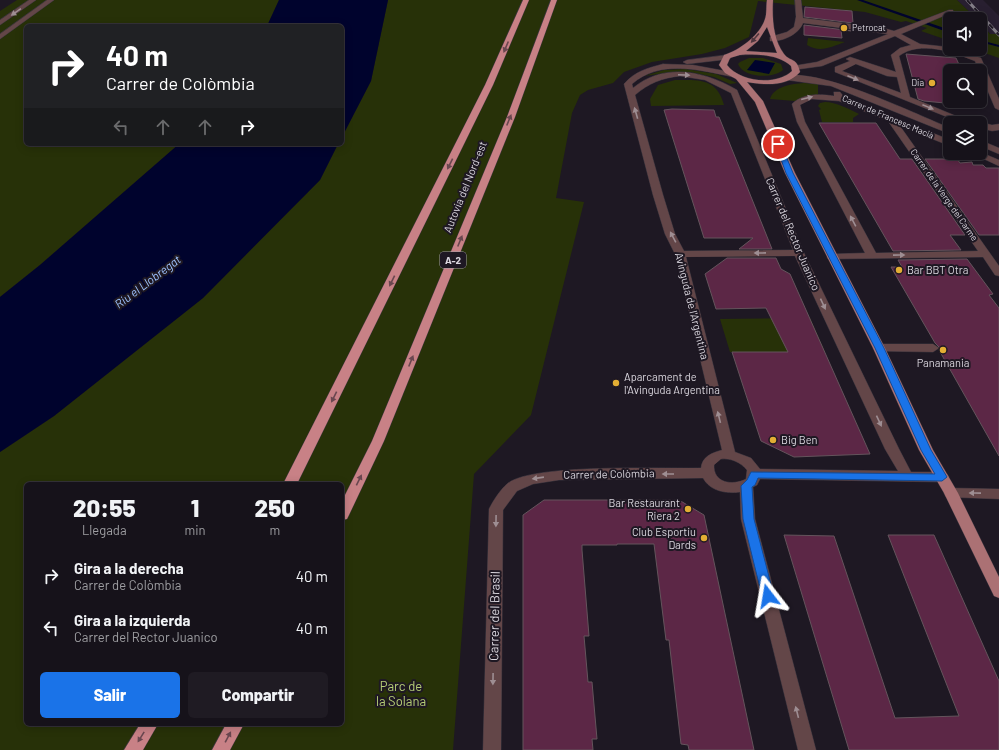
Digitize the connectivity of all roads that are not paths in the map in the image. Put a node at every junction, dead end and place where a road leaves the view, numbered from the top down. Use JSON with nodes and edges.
{"nodes":[{"id":1,"x":33,"y":0,"type":"edge"},
{"id":2,"x":51,"y":0,"type":"edge"},
{"id":3,"x":526,"y":0,"type":"edge"},
{"id":4,"x":554,"y":0,"type":"edge"},
{"id":5,"x":770,"y":0,"type":"edge"},
{"id":6,"x":798,"y":0,"type":"edge"},
{"id":7,"x":951,"y":11,"type":"dead end"},
{"id":8,"x":768,"y":20,"type":"junction"},
{"id":9,"x":799,"y":20,"type":"junction"},
{"id":10,"x":0,"y":23,"type":"edge"},
{"id":11,"x":896,"y":34,"type":"junction"},
{"id":12,"x":0,"y":37,"type":"edge"},
{"id":13,"x":773,"y":39,"type":"junction"},
{"id":14,"x":919,"y":46,"type":"junction"},
{"id":15,"x":739,"y":53,"type":"junction"},
{"id":16,"x":842,"y":55,"type":"junction"},
{"id":17,"x":727,"y":57,"type":"junction"},
{"id":18,"x":833,"y":58,"type":"junction"},
{"id":19,"x":785,"y":59,"type":"junction"},
{"id":20,"x":857,"y":61,"type":"junction"},
{"id":21,"x":796,"y":68,"type":"junction"},
{"id":22,"x":900,"y":75,"type":"junction"},
{"id":23,"x":736,"y":76,"type":"junction"},
{"id":24,"x":784,"y":79,"type":"junction"},
{"id":25,"x":829,"y":83,"type":"junction"},
{"id":26,"x":632,"y":92,"type":"junction"},
{"id":27,"x":765,"y":94,"type":"junction"},
{"id":28,"x":906,"y":98,"type":"junction"},
{"id":29,"x":841,"y":99,"type":"junction"},
{"id":30,"x":999,"y":108,"type":"edge"},
{"id":31,"x":951,"y":116,"type":"edge"},
{"id":32,"x":890,"y":118,"type":"junction"},
{"id":33,"x":987,"y":127,"type":"edge"},
{"id":34,"x":999,"y":127,"type":"edge"},
{"id":35,"x":943,"y":128,"type":"edge"},
{"id":36,"x":943,"y":140,"type":"edge"},
{"id":37,"x":987,"y":146,"type":"edge"},
{"id":38,"x":999,"y":151,"type":"edge"},
{"id":39,"x":987,"y":158,"type":"edge"},
{"id":40,"x":999,"y":162,"type":"edge"},
{"id":41,"x":799,"y":253,"type":"junction"},
{"id":42,"x":680,"y":254,"type":"junction"},
{"id":43,"x":986,"y":254,"type":"junction"},
{"id":44,"x":832,"y":256,"type":"junction"},
{"id":45,"x":872,"y":256,"type":"junction"},
{"id":46,"x":999,"y":273,"type":"edge"},
{"id":47,"x":879,"y":348,"type":"junction"},
{"id":48,"x":933,"y":348,"type":"dead end"},
{"id":49,"x":730,"y":455,"type":"junction"},
{"id":50,"x":707,"y":473,"type":"junction"},
{"id":51,"x":907,"y":476,"type":"junction"},
{"id":52,"x":942,"y":477,"type":"junction"},
{"id":53,"x":750,"y":480,"type":"junction"},
{"id":54,"x":291,"y":482,"type":"edge"},
{"id":55,"x":512,"y":487,"type":"joint"},
{"id":56,"x":951,"y":493,"type":"junction"},
{"id":57,"x":999,"y":494,"type":"edge"},
{"id":58,"x":344,"y":511,"type":"edge"},
{"id":59,"x":999,"y":592,"type":"edge"},
{"id":60,"x":148,"y":726,"type":"edge"},
{"id":61,"x":234,"y":726,"type":"edge"},
{"id":62,"x":133,"y":750,"type":"edge"},
{"id":63,"x":221,"y":750,"type":"edge"},
{"id":64,"x":492,"y":750,"type":"edge"},
{"id":65,"x":807,"y":750,"type":"edge"}],
"edges":[{"from":1,"to":10,"type":"street","one_way":true},
{"from":2,"to":12,"type":"street"},
{"from":3,"to":54,"type":"highway","name":"Autovia del Nord-est","one_way":true},
{"from":58,"to":4,"type":"highway","name":"Autovia del Nord-est","number":"A-2","one_way":true},
{"from":5,"to":8,"type":"main road"},
{"from":6,"to":9,"type":"street"},
{"from":7,"to":11,"type":"street"},
{"from":8,"to":13,"type":"main road"},
{"from":8,"to":15,"type":"main road","one_way":true},
{"from":9,"to":11,"type":"street"},
{"from":9,"to":13,"type":"street"},
{"from":11,"to":14,"type":"street"},
{"from":11,"to":16,"type":"street"},
{"from":13,"to":19,"type":"main road"},
{"from":14,"to":22,"type":"street"},
{"from":14,"to":30,"type":"street"},
{"from":15,"to":17,"type":"main road"},
{"from":15,"to":19,"type":"main road"},
{"from":16,"to":18,"type":"street"},
{"from":16,"to":20,"type":"street"},
{"from":17,"to":23,"type":"main road","name":"Carrer del Rector Juanico"},
{"from":17,"to":26,"type":"street","name":"Avinguda de l'Argentina"},
{"from":18,"to":19,"type":"street"},
{"from":18,"to":21,"type":"street"},
{"from":19,"to":21,"type":"main road"},
{"from":20,"to":22,"type":"street"},
{"from":20,"to":28,"type":"street","one_way":true},
{"from":21,"to":24,"type":"main road"},
{"from":21,"to":25,"type":"street","name":"Carrer de Francesc Macià"},
{"from":22,"to":28,"type":"street"},
{"from":23,"to":24,"type":"main road"},
{"from":23,"to":26,"type":"street"},
{"from":23,"to":27,"type":"main road","name":"Carrer del Rector Juanico"},
{"from":24,"to":25,"type":"street","name":"Carrer de Francesc Macià"},
{"from":24,"to":27,"type":"main road"},
{"from":25,"to":29,"type":"street","name":"Carrer de Francesc Macià"},
{"from":25,"to":35,"type":"street","name":"Carrer de Francesc Macià"},
{"from":26,"to":41,"type":"street","name":"Carrer del Rector Juanico","one_way":true},
{"from":42,"to":26,"type":"street","name":"Avinguda de l'Argentina","one_way":true},
{"from":27,"to":44,"type":"main road","name":"Carrer del Rector Juanico"},
{"from":28,"to":31,"type":"street","one_way":true},
{"from":29,"to":32,"type":"street","name":"Carrer de Francesc Macià"},
{"from":45,"to":29,"type":"street","one_way":true},
{"from":32,"to":36,"type":"street","name":"Carrer de Francesc Macià"},
{"from":32,"to":43,"type":"street","name":"Carrer de la Verge del Carme"},
{"from":33,"to":34,"type":"street"},
{"from":37,"to":38,"type":"street"},
{"from":39,"to":40,"type":"street"},
{"from":41,"to":42,"type":"street","one_way":true},
{"from":41,"to":51,"type":"street","name":"Carrer del Rector Juanico","one_way":true},
{"from":49,"to":42,"type":"street","name":"Avinguda de l'Argentina","one_way":true},
{"from":45,"to":43,"type":"street","one_way":true},
{"from":43,"to":46,"type":"street","name":"Carrer de la Verge del Carme"},
{"from":44,"to":45,"type":"street"},
{"from":44,"to":47,"type":"main road","name":"Carrer del Rector Juanico"},
{"from":47,"to":48,"type":"street"},
{"from":47,"to":52,"type":"main road","name":"Carrer del Rector Juanico"},
{"from":49,"to":50,"type":"street"},
{"from":49,"to":53,"type":"street"},
{"from":50,"to":53,"type":"street"},
{"from":50,"to":55,"type":"street","name":"Carrer de Colòmbia","one_way":true},
{"from":51,"to":52,"type":"street"},
{"from":51,"to":53,"type":"street"},
{"from":52,"to":56,"type":"main road","name":"Carrer del Rector Juanico"},
{"from":65,"to":53,"type":"street","one_way":true},
{"from":55,"to":64,"type":"street","name":"Carrer del Brasil","one_way":true},
{"from":57,"to":56,"type":"street","one_way":true},
{"from":56,"to":59,"type":"main road","name":"Carrer del Rector Juanico"},
{"from":60,"to":62,"type":"highway","one_way":true},
{"from":63,"to":61,"type":"highway","one_way":true}]}
